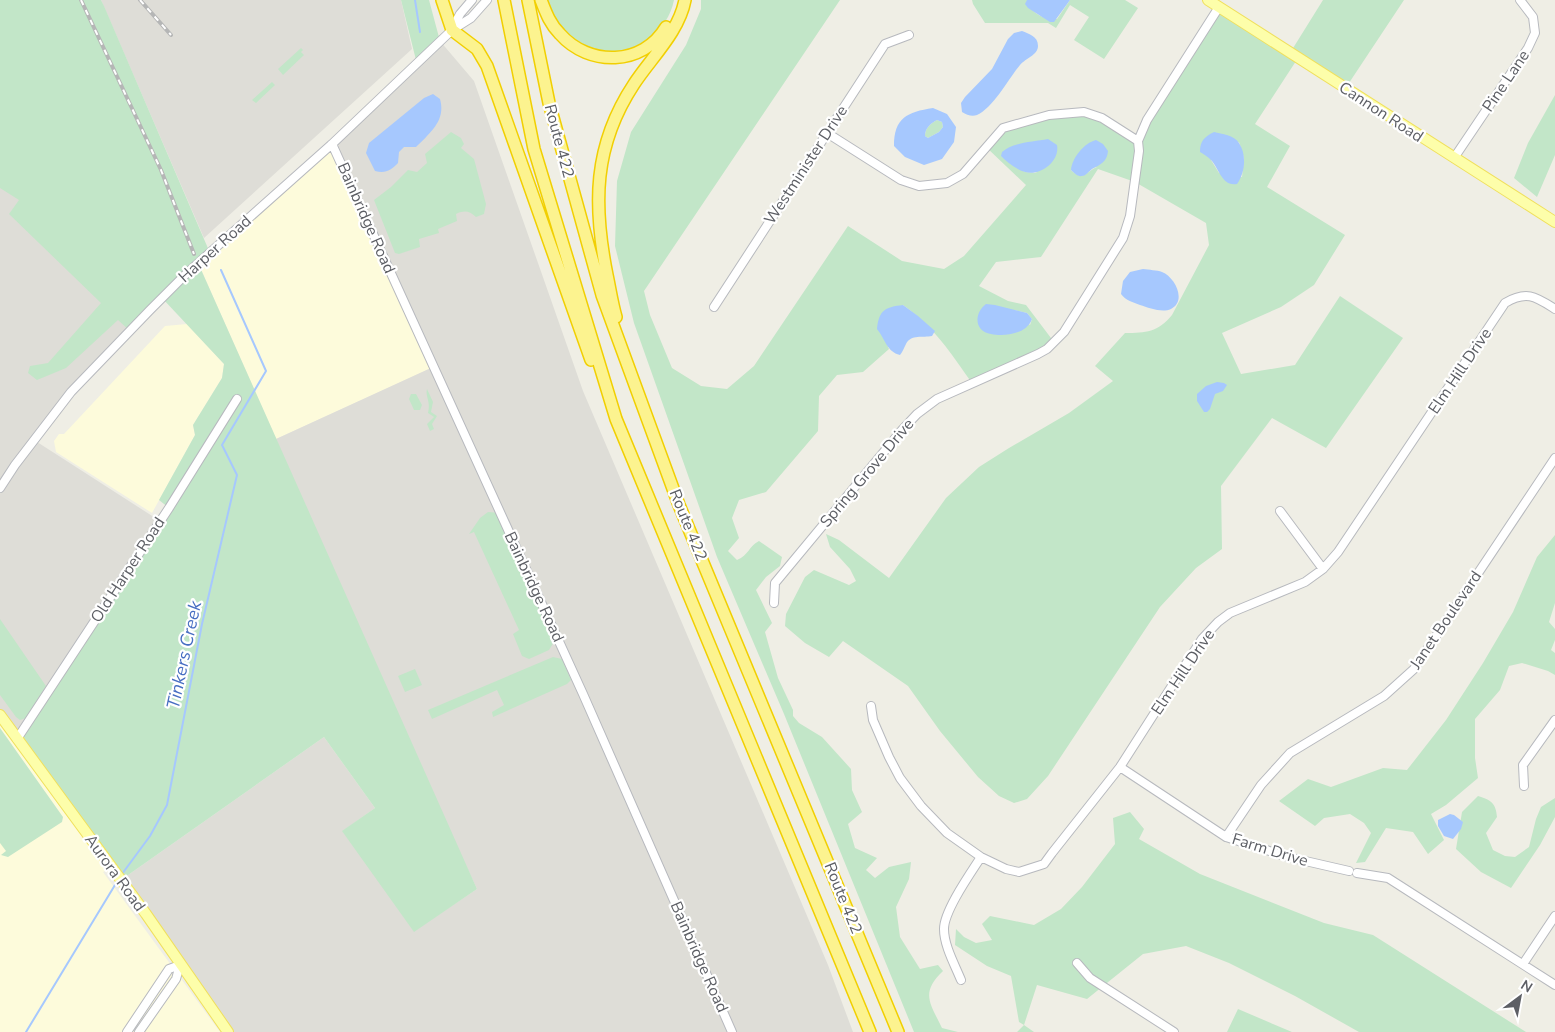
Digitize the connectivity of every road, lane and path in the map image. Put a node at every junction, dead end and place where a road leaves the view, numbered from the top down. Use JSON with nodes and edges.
{"nodes":[{"id":1,"x":442,"y":0,"type":"edge"},
{"id":2,"x":472,"y":0,"type":"edge"},
{"id":3,"x":487,"y":0,"type":"edge"},
{"id":4,"x":504,"y":0,"type":"edge"},
{"id":5,"x":528,"y":0,"type":"edge"},
{"id":6,"x":541,"y":0,"type":"edge"},
{"id":7,"x":677,"y":0,"type":"edge"},
{"id":8,"x":685,"y":0,"type":"edge"},
{"id":9,"x":1208,"y":0,"type":"edge"},
{"id":10,"x":1520,"y":0,"type":"edge"},
{"id":11,"x":1219,"y":7,"type":"junction"},
{"id":12,"x":452,"y":30,"type":"junction"},
{"id":13,"x":908,"y":35,"type":"dead end"},
{"id":14,"x":827,"y":133,"type":"junction"},
{"id":15,"x":1138,"y":141,"type":"junction"},
{"id":16,"x":332,"y":144,"type":"junction"},
{"id":17,"x":1454,"y":158,"type":"junction"},
{"id":18,"x":1555,"y":222,"type":"edge"},
{"id":19,"x":714,"y":307,"type":"dead end"},
{"id":20,"x":1555,"y":309,"type":"edge"},
{"id":21,"x":237,"y":398,"type":"dead end"},
{"id":22,"x":616,"y":419,"type":"junction"},
{"id":23,"x":659,"y":452,"type":"junction"},
{"id":24,"x":1555,"y":458,"type":"edge"},
{"id":25,"x":0,"y":488,"type":"edge"},
{"id":26,"x":1280,"y":511,"type":"dead end"},
{"id":27,"x":1323,"y":569,"type":"junction"},
{"id":28,"x":774,"y":603,"type":"dead end"},
{"id":29,"x":871,"y":706,"type":"dead end"},
{"id":30,"x":0,"y":715,"type":"edge"},
{"id":31,"x":1555,"y":720,"type":"edge"},
{"id":32,"x":17,"y":739,"type":"junction"},
{"id":33,"x":1120,"y":767,"type":"junction"},
{"id":34,"x":1524,"y":786,"type":"dead end"},
{"id":35,"x":1226,"y":837,"type":"junction"},
{"id":36,"x":981,"y":857,"type":"junction"},
{"id":37,"x":1555,"y":916,"type":"edge"},
{"id":38,"x":1077,"y":963,"type":"dead end"},
{"id":39,"x":1523,"y":964,"type":"junction"},
{"id":40,"x":180,"y":965,"type":"junction"},
{"id":41,"x":961,"y":980,"type":"dead end"},
{"id":42,"x":1555,"y":985,"type":"edge"},
{"id":43,"x":127,"y":1032,"type":"edge"},
{"id":44,"x":139,"y":1032,"type":"edge"},
{"id":45,"x":228,"y":1032,"type":"edge"},
{"id":46,"x":732,"y":1032,"type":"edge"},
{"id":47,"x":870,"y":1032,"type":"edge"},
{"id":48,"x":898,"y":1032,"type":"edge"},
{"id":49,"x":1174,"y":1032,"type":"edge"}],
"edges":[{"from":1,"to":12,"type":"highway"},
{"from":2,"to":12,"type":"street","name":"Harper Road"},
{"from":3,"to":12,"type":"street","name":"Harper Road"},
{"from":4,"to":22,"type":"highway","name":"Route 422"},
{"from":5,"to":23,"type":"highway","name":"Route 422"},
{"from":6,"to":7,"type":"highway"},
{"from":8,"to":23,"type":"highway"},
{"from":9,"to":11,"type":"main road","name":"Cannon Road"},
{"from":10,"to":17,"type":"street","name":"Pine Lane"},
{"from":11,"to":15,"type":"street","name":"Spring Grove Drive"},
{"from":11,"to":17,"type":"main road","name":"Cannon Road"},
{"from":12,"to":16,"type":"street","name":"Harper Road"},
{"from":12,"to":22,"type":"highway"},
{"from":13,"to":14,"type":"street","name":"Westminister Drive"},
{"from":14,"to":15,"type":"street"},
{"from":14,"to":19,"type":"street","name":"Westminister Drive"},
{"from":15,"to":28,"type":"street","name":"Spring Grove Drive"},
{"from":16,"to":25,"type":"street","name":"Harper Road"},
{"from":16,"to":46,"type":"street","name":"Bainbridge Road"},
{"from":17,"to":18,"type":"main road","name":"Cannon Road"},
{"from":20,"to":27,"type":"street","name":"Elm Hill Drive"},
{"from":21,"to":32,"type":"street","name":"Old Harper Road"},
{"from":22,"to":47,"type":"highway","name":"Route 422"},
{"from":23,"to":48,"type":"highway","name":"Route 422"},
{"from":24,"to":35,"type":"street","name":"Janet Boulevard"},
{"from":26,"to":27,"type":"street"},
{"from":27,"to":33,"type":"street","name":"Elm Hill Drive"},
{"from":29,"to":36,"type":"street","name":"Elm Hill Drive"},
{"from":30,"to":32,"type":"main road","name":"Aurora Road"},
{"from":31,"to":34,"type":"street"},
{"from":32,"to":40,"type":"main road","name":"Aurora Road"},
{"from":33,"to":35,"type":"street","name":"Farm Drive"},
{"from":33,"to":36,"type":"street","name":"Elm Hill Drive"},
{"from":35,"to":39,"type":"street","name":"Farm Drive"},
{"from":36,"to":41,"type":"street"},
{"from":37,"to":39,"type":"street"},
{"from":38,"to":49,"type":"street"},
{"from":39,"to":42,"type":"street","name":"Farm Drive"},
{"from":40,"to":43,"type":"street"},
{"from":40,"to":44,"type":"street"},
{"from":40,"to":45,"type":"main road","name":"Aurora Road"}]}
